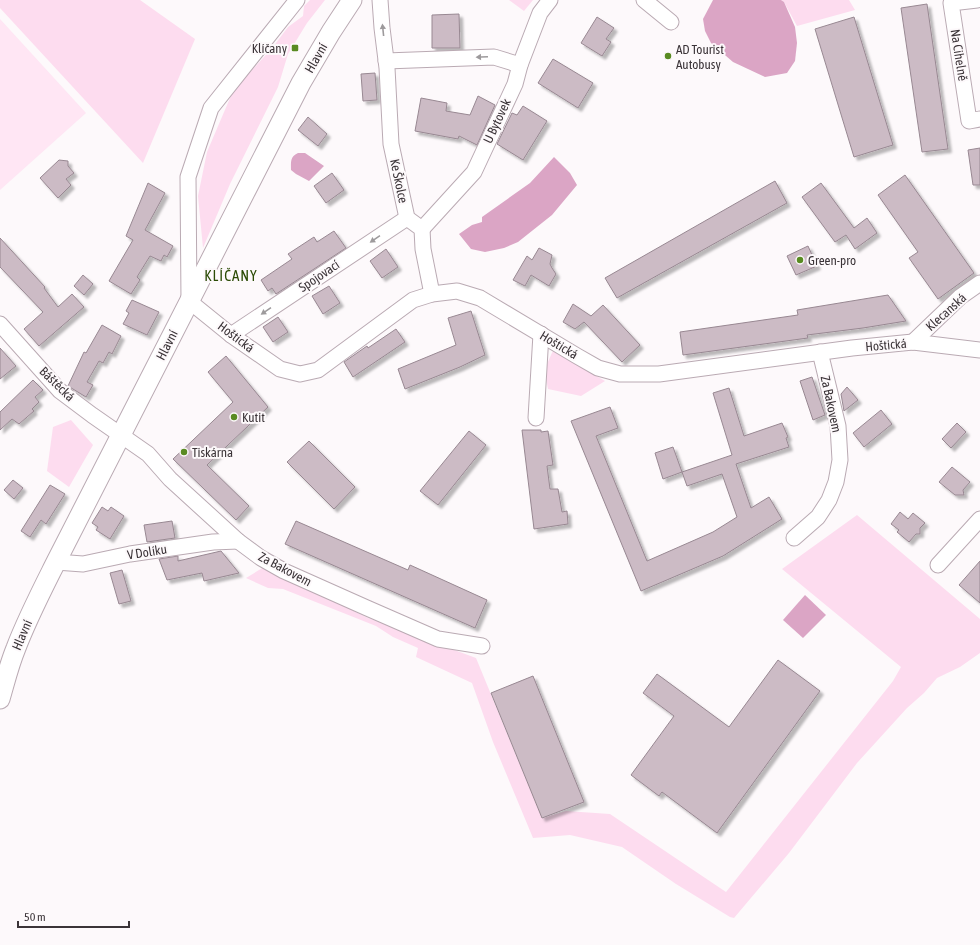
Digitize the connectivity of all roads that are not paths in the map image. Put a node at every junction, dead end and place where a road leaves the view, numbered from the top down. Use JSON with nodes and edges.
{"nodes":[{"id":1,"x":297,"y":0,"type":"edge"},
{"id":2,"x":352,"y":0,"type":"edge"},
{"id":3,"x":380,"y":0,"type":"edge"},
{"id":4,"x":550,"y":0,"type":"edge"},
{"id":5,"x":644,"y":0,"type":"edge"},
{"id":6,"x":977,"y":0,"type":"edge"},
{"id":7,"x":671,"y":22,"type":"dead end"},
{"id":8,"x":386,"y":61,"type":"junction"},
{"id":9,"x":520,"y":65,"type":"junction"},
{"id":10,"x":980,"y":119,"type":"edge"},
{"id":11,"x":407,"y":218,"type":"junction"},
{"id":12,"x":422,"y":229,"type":"junction"},
{"id":13,"x":980,"y":283,"type":"edge"},
{"id":14,"x":432,"y":294,"type":"junction"},
{"id":15,"x":190,"y":301,"type":"junction"},
{"id":16,"x":0,"y":324,"type":"edge"},
{"id":17,"x":541,"y":334,"type":"junction"},
{"id":18,"x":230,"y":335,"type":"junction"},
{"id":19,"x":913,"y":342,"type":"junction"},
{"id":20,"x":980,"y":350,"type":"edge"},
{"id":21,"x":820,"y":352,"type":"junction"},
{"id":22,"x":536,"y":418,"type":"dead end"},
{"id":23,"x":120,"y":435,"type":"junction"},
{"id":24,"x":980,"y":519,"type":"edge"},
{"id":25,"x":794,"y":538,"type":"dead end"},
{"id":26,"x":238,"y":541,"type":"junction"},
{"id":27,"x":56,"y":562,"type":"junction"},
{"id":28,"x":938,"y":565,"type":"dead end"},
{"id":29,"x":482,"y":646,"type":"dead end"},
{"id":30,"x":0,"y":699,"type":"edge"}],
"edges":[{"from":1,"to":15,"type":"street"},
{"from":2,"to":15,"type":"main road","name":"Hlavní"},
{"from":8,"to":3,"type":"street","name":"Ke Školce","one_way":true},
{"from":4,"to":9,"type":"street","name":"U Bytovek"},
{"from":5,"to":7,"type":"street"},
{"from":6,"to":10,"type":"street","name":"Na Cihelně"},
{"from":9,"to":8,"type":"street","one_way":true},
{"from":8,"to":11,"type":"street","name":"Ke Školce"},
{"from":9,"to":12,"type":"street","name":"U Bytovek"},
{"from":11,"to":12,"type":"street","name":"Ke Školce"},
{"from":11,"to":18,"type":"street","name":"Spojovací","one_way":true},
{"from":12,"to":14,"type":"street"},
{"from":13,"to":19,"type":"street","name":"Klecanská"},
{"from":14,"to":17,"type":"street","name":"Hoštická"},
{"from":14,"to":18,"type":"street","name":"Hoštická"},
{"from":15,"to":18,"type":"street","name":"Hoštická"},
{"from":15,"to":23,"type":"main road","name":"Hlavní"},
{"from":16,"to":23,"type":"street","name":"Báštěcká"},
{"from":17,"to":21,"type":"street","name":"Hoštická"},
{"from":17,"to":22,"type":"street"},
{"from":19,"to":20,"type":"street","name":"Hoštická"},
{"from":19,"to":21,"type":"street","name":"Hoštická"},
{"from":21,"to":25,"type":"street","name":"Za Bakovem"},
{"from":23,"to":26,"type":"street","name":"Za Bakovem"},
{"from":23,"to":27,"type":"main road","name":"Hlavní"},
{"from":24,"to":28,"type":"street"},
{"from":26,"to":27,"type":"street","name":"V Dolíku"},
{"from":26,"to":29,"type":"street","name":"Za Bakovem"},
{"from":27,"to":30,"type":"main road","name":"Hlavní"}]}
